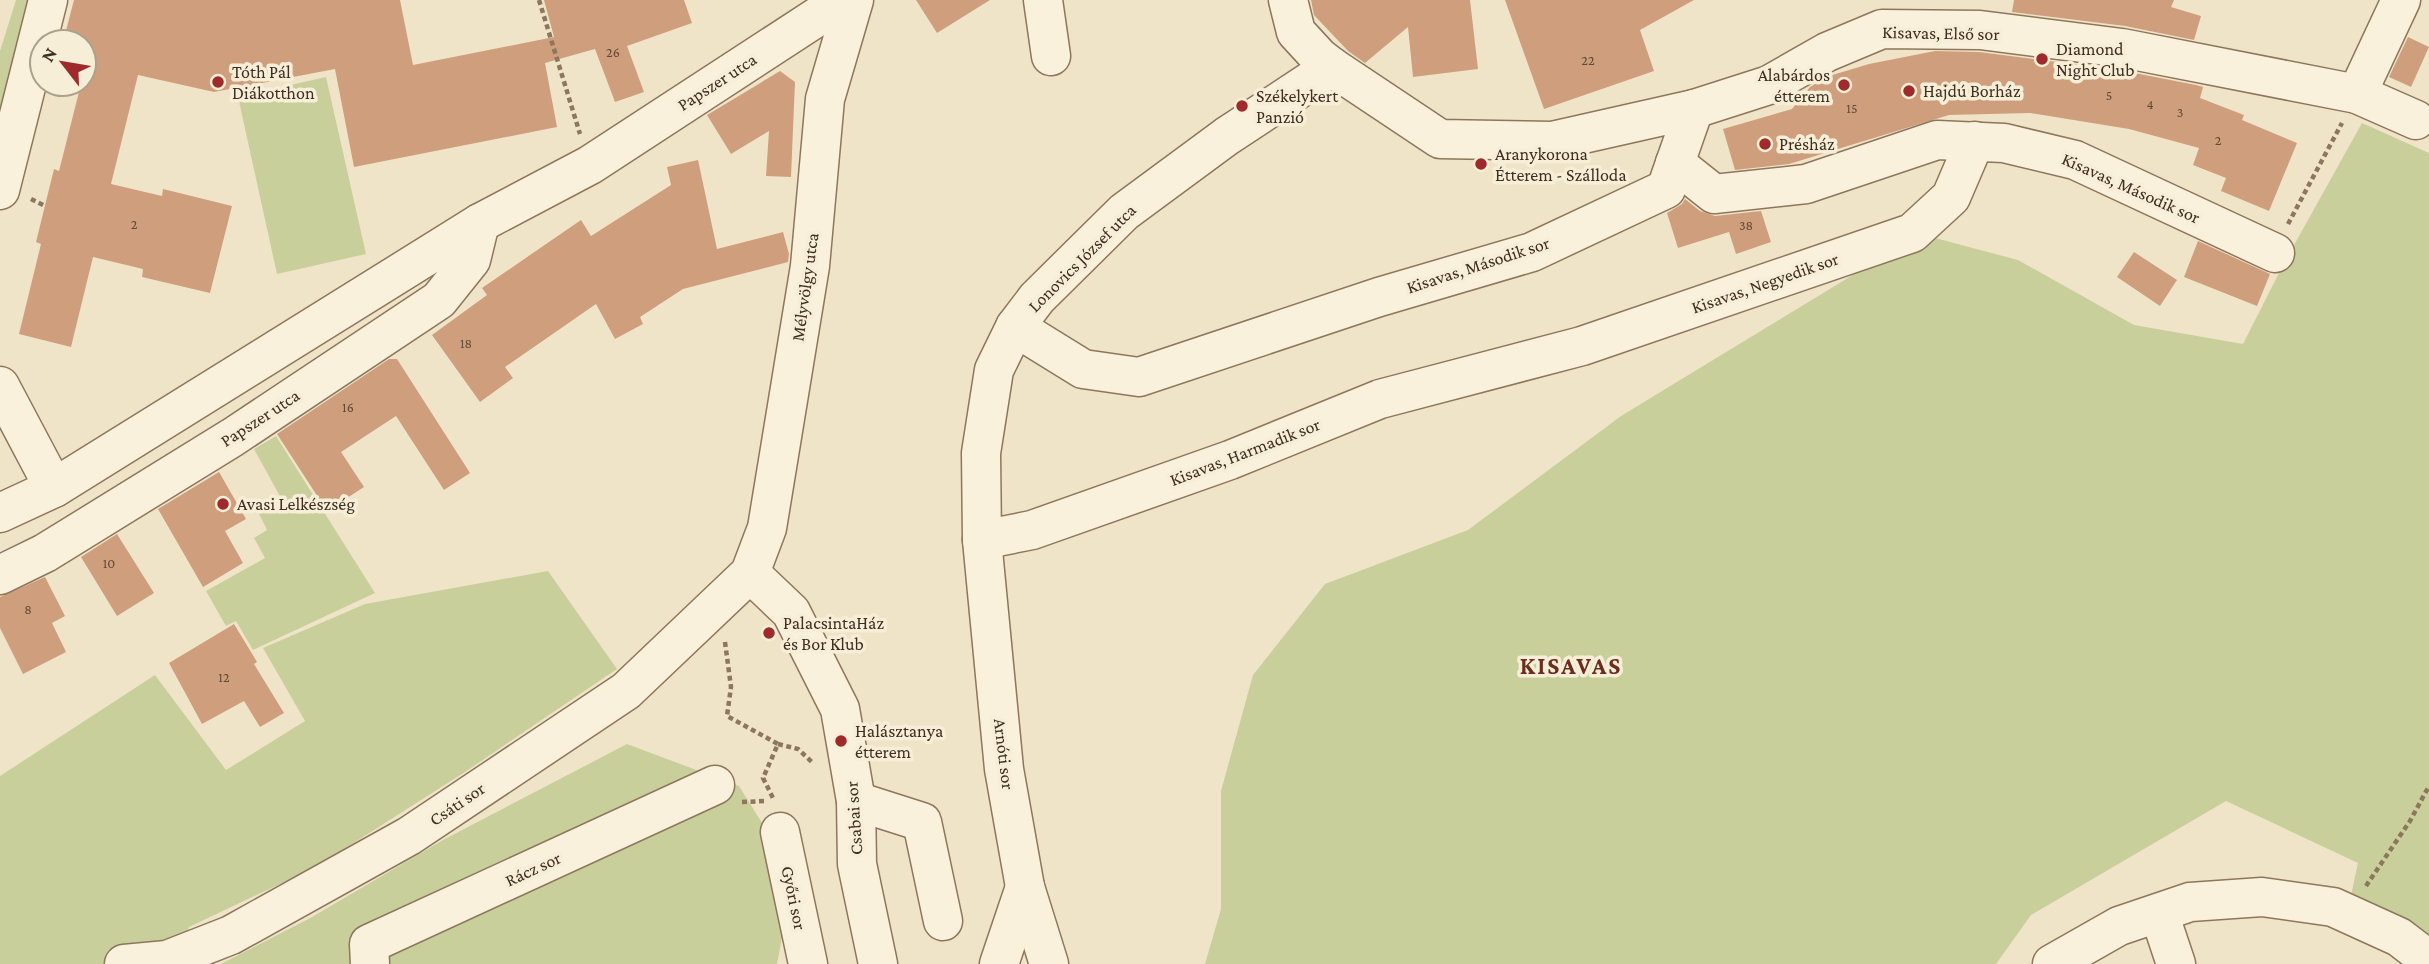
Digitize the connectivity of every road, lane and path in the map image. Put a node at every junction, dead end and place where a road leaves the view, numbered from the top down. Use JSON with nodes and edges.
{"nodes":[{"id":1,"x":48,"y":0,"type":"edge"},
{"id":2,"x":539,"y":0,"type":"edge"},
{"id":3,"x":843,"y":0,"type":"edge"},
{"id":4,"x":854,"y":0,"type":"edge"},
{"id":5,"x":1043,"y":0,"type":"edge"},
{"id":6,"x":1288,"y":0,"type":"edge"},
{"id":7,"x":2401,"y":0,"type":"edge"},
{"id":8,"x":1051,"y":56,"type":"dead end"},
{"id":9,"x":1332,"y":67,"type":"junction"},
{"id":10,"x":2357,"y":94,"type":"junction"},
{"id":11,"x":1694,"y":109,"type":"junction"},
{"id":12,"x":2416,"y":120,"type":"dead end"},
{"id":13,"x":1975,"y":142,"type":"junction"},
{"id":14,"x":1675,"y":163,"type":"junction"},
{"id":15,"x":590,"y":165,"type":"junction"},
{"id":16,"x":0,"y":190,"type":"edge"},
{"id":17,"x":480,"y":223,"type":"junction"},
{"id":18,"x":2265,"y":248,"type":"joint"},
{"id":19,"x":1015,"y":327,"type":"junction"},
{"id":20,"x":1509,"y":365,"type":"joint"},
{"id":21,"x":0,"y":386,"type":"edge"},
{"id":22,"x":54,"y":488,"type":"junction"},
{"id":23,"x":0,"y":513,"type":"edge"},
{"id":24,"x":982,"y":540,"type":"junction"},
{"id":25,"x":750,"y":573,"type":"junction"},
{"id":26,"x":0,"y":575,"type":"edge"},
{"id":27,"x":718,"y":603,"type":"junction"},
{"id":28,"x":2429,"y":786,"type":"edge"},
{"id":29,"x":727,"y":794,"type":"joint"},
{"id":30,"x":856,"y":801,"type":"junction"},
{"id":31,"x":777,"y":816,"type":"junction"},
{"id":32,"x":1025,"y":887,"type":"junction"},
{"id":33,"x":2158,"y":912,"type":"junction"},
{"id":34,"x":2347,"y":914,"type":"junction"},
{"id":35,"x":943,"y":921,"type":"dead end"},
{"id":36,"x":2429,"y":960,"type":"edge"},
{"id":37,"x":124,"y":964,"type":"edge"},
{"id":38,"x":370,"y":964,"type":"edge"},
{"id":39,"x":808,"y":964,"type":"edge"},
{"id":40,"x":878,"y":964,"type":"edge"},
{"id":41,"x":999,"y":964,"type":"edge"},
{"id":42,"x":1049,"y":964,"type":"edge"},
{"id":43,"x":2052,"y":964,"type":"edge"},
{"id":44,"x":2176,"y":964,"type":"edge"}],
"edges":[{"from":1,"to":16,"type":"street"},
{"from":2,"to":15,"type":"path"},
{"from":3,"to":15,"type":"street","name":"Papszer utca"},
{"from":4,"to":25,"type":"street","name":"Mélyvölgy utca"},
{"from":5,"to":8,"type":"street"},
{"from":6,"to":9,"type":"street"},
{"from":7,"to":10,"type":"street"},
{"from":9,"to":11,"type":"street","name":"Kisavas, Első sor"},
{"from":9,"to":19,"type":"street","name":"Lonovics József utca"},
{"from":10,"to":11,"type":"street","name":"Kisavas, Első sor"},
{"from":10,"to":12,"type":"street","name":"Kisavas, Első sor"},
{"from":10,"to":18,"type":"path"},
{"from":11,"to":14,"type":"street"},
{"from":13,"to":14,"type":"street","name":"Kisavas, Második sor"},
{"from":13,"to":18,"type":"street","name":"Kisavas, Második sor"},
{"from":13,"to":20,"type":"street","name":"Kisavas, Negyedik sor"},
{"from":14,"to":19,"type":"street","name":"Kisavas, Második sor"},
{"from":15,"to":17,"type":"street","name":"Papszer utca"},
{"from":17,"to":22,"type":"street","name":"Papszer utca"},
{"from":17,"to":26,"type":"street","name":"Papszer utca"},
{"from":19,"to":24,"type":"street","name":"Lonovics József utca"},
{"from":20,"to":24,"type":"street","name":"Kisavas, Harmadik sor"},
{"from":21,"to":22,"type":"street"},
{"from":22,"to":23,"type":"street","name":"Papszer utca"},
{"from":24,"to":32,"type":"street","name":"Arnóti sor"},
{"from":25,"to":27,"type":"street","name":"Csáti sor"},
{"from":25,"to":30,"type":"street","name":"Csabai sor"},
{"from":27,"to":31,"type":"path"},
{"from":27,"to":37,"type":"street","name":"Csáti sor"},
{"from":28,"to":34,"type":"path"},
{"from":29,"to":31,"type":"path"},
{"from":29,"to":38,"type":"street","name":"Rácz sor"},
{"from":30,"to":35,"type":"street"},
{"from":30,"to":40,"type":"street","name":"Csabai sor"},
{"from":31,"to":39,"type":"street","name":"Győri sor"},
{"from":32,"to":41,"type":"street"},
{"from":32,"to":42,"type":"street","name":"Arnóti sor"},
{"from":33,"to":34,"type":"street"},
{"from":33,"to":43,"type":"street"},
{"from":33,"to":44,"type":"street"},
{"from":34,"to":36,"type":"street"}]}
